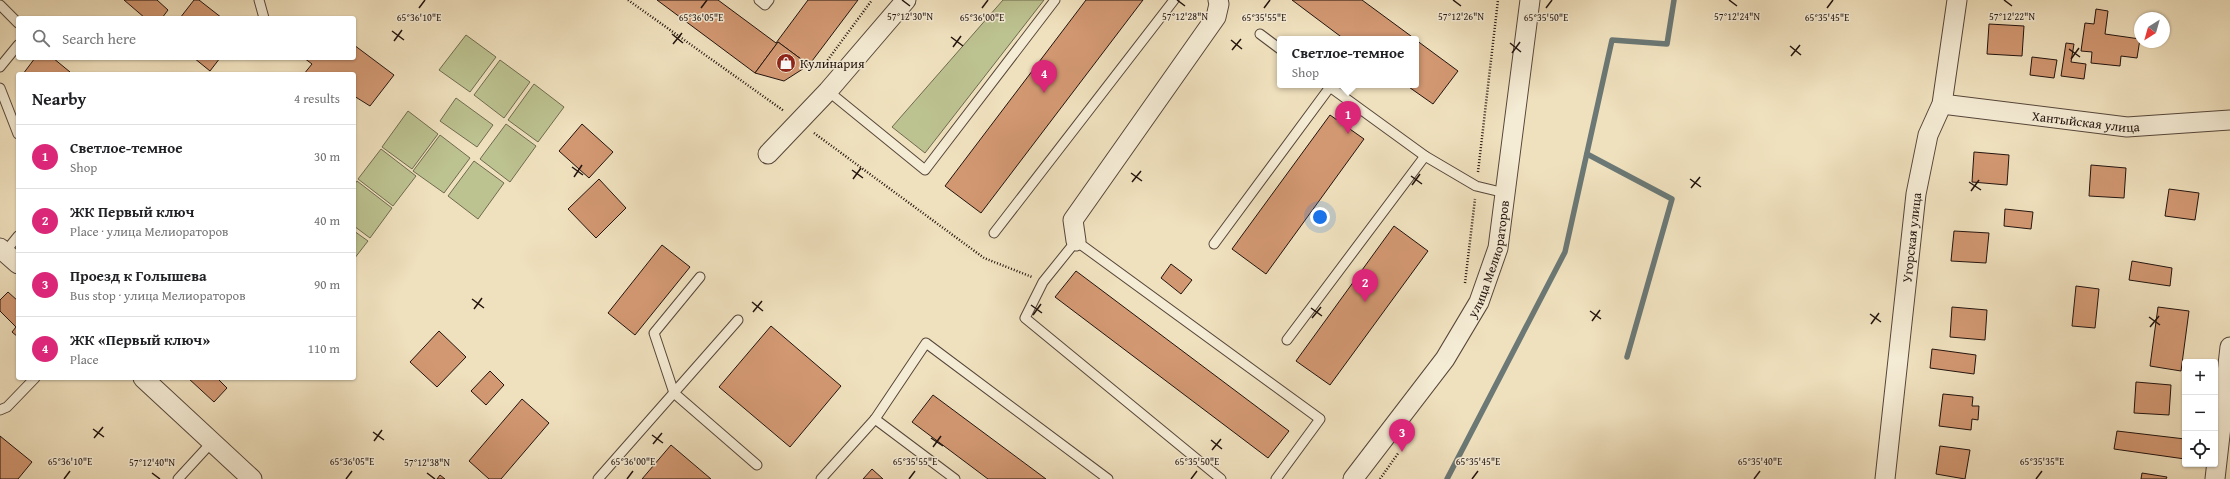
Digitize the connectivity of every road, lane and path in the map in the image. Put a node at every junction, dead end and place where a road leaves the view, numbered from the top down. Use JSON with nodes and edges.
{"nodes":[{"id":1,"x":259,"y":0,"type":"edge"},
{"id":2,"x":628,"y":0,"type":"edge"},
{"id":3,"x":759,"y":0,"type":"edge"},
{"id":4,"x":769,"y":0,"type":"edge"},
{"id":5,"x":872,"y":0,"type":"edge"},
{"id":6,"x":906,"y":0,"type":"edge"},
{"id":7,"x":1055,"y":0,"type":"edge"},
{"id":8,"x":1174,"y":0,"type":"edge"},
{"id":9,"x":1218,"y":0,"type":"edge"},
{"id":10,"x":1498,"y":0,"type":"edge"},
{"id":11,"x":1530,"y":0,"type":"edge"},
{"id":12,"x":1957,"y":0,"type":"edge"},
{"id":13,"x":0,"y":5,"type":"edge"},
{"id":14,"x":263,"y":16,"type":"edge"},
{"id":15,"x":16,"y":21,"type":"edge"},
{"id":16,"x":1260,"y":34,"type":"dead end"},
{"id":17,"x":16,"y":47,"type":"edge"},
{"id":18,"x":1277,"y":47,"type":"edge"},
{"id":19,"x":0,"y":67,"type":"edge"},
{"id":20,"x":820,"y":70,"type":"dead end"},
{"id":21,"x":0,"y":88,"type":"edge"},
{"id":22,"x":1327,"y":88,"type":"edge"},
{"id":23,"x":1331,"y":88,"type":"edge"},
{"id":24,"x":828,"y":91,"type":"junction"},
{"id":25,"x":1942,"y":104,"type":"junction"},
{"id":26,"x":2230,"y":120,"type":"edge"},
{"id":27,"x":798,"y":122,"type":"junction"},
{"id":28,"x":16,"y":129,"type":"edge"},
{"id":29,"x":768,"y":154,"type":"dead end"},
{"id":30,"x":1425,"y":156,"type":"junction"},
{"id":31,"x":1476,"y":186,"type":"junction"},
{"id":32,"x":1505,"y":193,"type":"junction"},
{"id":33,"x":994,"y":233,"type":"dead end"},
{"id":34,"x":16,"y":240,"type":"edge"},
{"id":35,"x":1076,"y":241,"type":"junction"},
{"id":36,"x":1214,"y":244,"type":"dead end"},
{"id":37,"x":8,"y":255,"type":"edge"},
{"id":38,"x":700,"y":277,"type":"dead end"},
{"id":39,"x":1043,"y":282,"type":"junction"},
{"id":40,"x":1464,"y":288,"type":"dead end"},
{"id":41,"x":738,"y":320,"type":"dead end"},
{"id":42,"x":1287,"y":340,"type":"dead end"},
{"id":43,"x":2230,"y":347,"type":"edge"},
{"id":44,"x":33,"y":380,"type":"edge"},
{"id":45,"x":145,"y":380,"type":"edge"},
{"id":46,"x":674,"y":393,"type":"junction"},
{"id":47,"x":0,"y":410,"type":"edge"},
{"id":48,"x":875,"y":419,"type":"junction"},
{"id":49,"x":212,"y":442,"type":"junction"},
{"id":50,"x":757,"y":465,"type":"dead end"},
{"id":51,"x":178,"y":479,"type":"edge"},
{"id":52,"x":252,"y":479,"type":"edge"},
{"id":53,"x":598,"y":479,"type":"edge"},
{"id":54,"x":821,"y":479,"type":"edge"},
{"id":55,"x":955,"y":479,"type":"edge"},
{"id":56,"x":1108,"y":479,"type":"edge"},
{"id":57,"x":1221,"y":479,"type":"edge"},
{"id":58,"x":1276,"y":479,"type":"edge"},
{"id":59,"x":1353,"y":479,"type":"edge"},
{"id":60,"x":1885,"y":479,"type":"edge"},
{"id":61,"x":2215,"y":479,"type":"edge"}],
"edges":[{"from":1,"to":14,"type":"lane"},
{"from":2,"to":27,"type":"path"},
{"from":3,"to":4,"type":"lane"},
{"from":5,"to":20,"type":"path"},
{"from":6,"to":24,"type":"street"},
{"from":7,"to":24,"type":"lane"},
{"from":8,"to":33,"type":"lane"},
{"from":9,"to":35,"type":"street"},
{"from":10,"to":31,"type":"path"},
{"from":11,"to":32,"type":"street","name":"улица Мелиораторов"},
{"from":12,"to":25,"type":"street","name":"Угорская улица"},
{"from":13,"to":15,"type":"lane"},
{"from":16,"to":18,"type":"lane"},
{"from":17,"to":19,"type":"lane"},
{"from":21,"to":28,"type":"lane"},
{"from":22,"to":36,"type":"lane"},
{"from":23,"to":30,"type":"lane"},
{"from":24,"to":27,"type":"street"},
{"from":25,"to":26,"type":"street","name":"Хантыйская улица"},
{"from":25,"to":60,"type":"street","name":"Угорская улица"},
{"from":27,"to":29,"type":"street"},
{"from":27,"to":39,"type":"path"},
{"from":30,"to":31,"type":"lane"},
{"from":30,"to":42,"type":"lane"},
{"from":31,"to":32,"type":"lane"},
{"from":31,"to":40,"type":"path"},
{"from":32,"to":59,"type":"street","name":"улица Мелиораторов"},
{"from":34,"to":37,"type":"lane"},
{"from":35,"to":39,"type":"lane"},
{"from":35,"to":58,"type":"lane"},
{"from":38,"to":46,"type":"lane"},
{"from":39,"to":57,"type":"lane"},
{"from":41,"to":46,"type":"lane"},
{"from":43,"to":61,"type":"street"},
{"from":44,"to":47,"type":"lane"},
{"from":45,"to":49,"type":"street"},
{"from":46,"to":50,"type":"lane"},
{"from":46,"to":53,"type":"lane"},
{"from":48,"to":54,"type":"lane"},
{"from":48,"to":55,"type":"lane"},
{"from":48,"to":56,"type":"lane"},
{"from":49,"to":51,"type":"lane"},
{"from":49,"to":52,"type":"street"}]}
